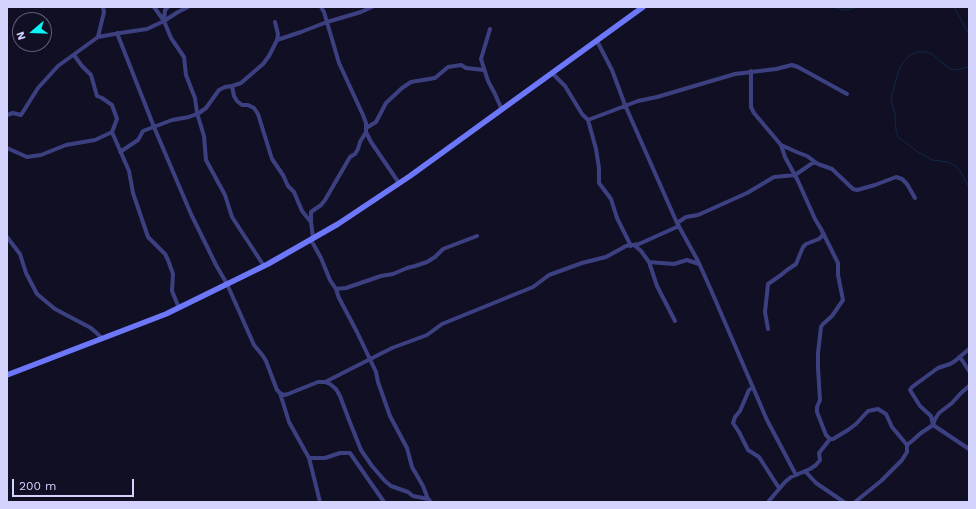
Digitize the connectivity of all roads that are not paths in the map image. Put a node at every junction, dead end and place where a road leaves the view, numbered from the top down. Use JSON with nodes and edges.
{"nodes":[{"id":1,"x":103,"y":7,"type":"edge"},
{"id":2,"x":154,"y":7,"type":"edge"},
{"id":3,"x":168,"y":7,"type":"edge"},
{"id":4,"x":188,"y":7,"type":"edge"},
{"id":5,"x":321,"y":7,"type":"edge"},
{"id":6,"x":372,"y":7,"type":"edge"},
{"id":7,"x":643,"y":7,"type":"edge"},
{"id":8,"x":164,"y":22,"type":"junction"},
{"id":9,"x":275,"y":22,"type":"dead end"},
{"id":10,"x":327,"y":22,"type":"junction"},
{"id":11,"x":490,"y":29,"type":"dead end"},
{"id":12,"x":116,"y":33,"type":"junction"},
{"id":13,"x":98,"y":38,"type":"junction"},
{"id":14,"x":277,"y":40,"type":"junction"},
{"id":15,"x":597,"y":41,"type":"junction"},
{"id":16,"x":74,"y":55,"type":"junction"},
{"id":17,"x":484,"y":70,"type":"junction"},
{"id":18,"x":751,"y":71,"type":"junction"},
{"id":19,"x":552,"y":73,"type":"junction"},
{"id":20,"x":232,"y":86,"type":"junction"},
{"id":21,"x":847,"y":94,"type":"dead end"},
{"id":22,"x":625,"y":105,"type":"junction"},
{"id":23,"x":502,"y":110,"type":"junction"},
{"id":24,"x":197,"y":114,"type":"junction"},
{"id":25,"x":7,"y":115,"type":"edge"},
{"id":26,"x":588,"y":120,"type":"junction"},
{"id":27,"x":154,"y":126,"type":"junction"},
{"id":28,"x":366,"y":130,"type":"junction"},
{"id":29,"x":112,"y":132,"type":"junction"},
{"id":30,"x":781,"y":145,"type":"junction"},
{"id":31,"x":7,"y":148,"type":"edge"},
{"id":32,"x":120,"y":152,"type":"junction"},
{"id":33,"x":814,"y":162,"type":"junction"},
{"id":34,"x":795,"y":175,"type":"junction"},
{"id":35,"x":399,"y":184,"type":"junction"},
{"id":36,"x":915,"y":198,"type":"dead end"},
{"id":37,"x":311,"y":222,"type":"junction"},
{"id":38,"x":678,"y":224,"type":"junction"},
{"id":39,"x":824,"y":234,"type":"junction"},
{"id":40,"x":7,"y":236,"type":"edge"},
{"id":41,"x":477,"y":236,"type":"dead end"},
{"id":42,"x":312,"y":239,"type":"junction"},
{"id":43,"x":632,"y":245,"type":"junction"},
{"id":44,"x":649,"y":262,"type":"junction"},
{"id":45,"x":699,"y":264,"type":"junction"},
{"id":46,"x":264,"y":266,"type":"junction"},
{"id":47,"x":228,"y":284,"type":"junction"},
{"id":48,"x":336,"y":289,"type":"junction"},
{"id":49,"x":179,"y":308,"type":"junction"},
{"id":50,"x":675,"y":321,"type":"dead end"},
{"id":51,"x":768,"y":329,"type":"dead end"},
{"id":52,"x":102,"y":338,"type":"junction"},
{"id":53,"x":969,"y":349,"type":"edge"},
{"id":54,"x":959,"y":357,"type":"junction"},
{"id":55,"x":370,"y":359,"type":"junction"},
{"id":56,"x":969,"y":371,"type":"edge"},
{"id":57,"x":7,"y":375,"type":"edge"},
{"id":58,"x":325,"y":382,"type":"junction"},
{"id":59,"x":969,"y":386,"type":"edge"},
{"id":60,"x":753,"y":387,"type":"junction"},
{"id":61,"x":280,"y":393,"type":"junction"},
{"id":62,"x":933,"y":425,"type":"junction"},
{"id":63,"x":830,"y":440,"type":"junction"},
{"id":64,"x":907,"y":445,"type":"junction"},
{"id":65,"x":969,"y":449,"type":"edge"},
{"id":66,"x":309,"y":458,"type":"junction"},
{"id":67,"x":805,"y":471,"type":"junction"},
{"id":68,"x":796,"y":475,"type":"junction"},
{"id":69,"x":779,"y":488,"type":"junction"},
{"id":70,"x":772,"y":500,"type":"edge"},
{"id":71,"x":429,"y":501,"type":"edge"},
{"id":72,"x":320,"y":502,"type":"edge"},
{"id":73,"x":384,"y":502,"type":"edge"},
{"id":74,"x":768,"y":502,"type":"edge"},
{"id":75,"x":844,"y":502,"type":"edge"},
{"id":76,"x":855,"y":502,"type":"edge"}],
"edges":[{"from":1,"to":13,"type":"street"},
{"from":2,"to":8,"type":"street"},
{"from":3,"to":8,"type":"street"},
{"from":4,"to":8,"type":"street"},
{"from":5,"to":10,"type":"street"},
{"from":6,"to":10,"type":"street"},
{"from":7,"to":15,"type":"main road"},
{"from":8,"to":12,"type":"street"},
{"from":8,"to":24,"type":"street"},
{"from":9,"to":14,"type":"street"},
{"from":10,"to":14,"type":"street"},
{"from":10,"to":28,"type":"street"},
{"from":11,"to":17,"type":"street"},
{"from":12,"to":13,"type":"street"},
{"from":12,"to":27,"type":"street"},
{"from":13,"to":16,"type":"street"},
{"from":14,"to":20,"type":"street"},
{"from":15,"to":19,"type":"main road"},
{"from":15,"to":22,"type":"street"},
{"from":16,"to":25,"type":"street"},
{"from":16,"to":29,"type":"street"},
{"from":17,"to":23,"type":"street"},
{"from":17,"to":28,"type":"street"},
{"from":18,"to":21,"type":"street"},
{"from":18,"to":22,"type":"street"},
{"from":18,"to":30,"type":"street"},
{"from":19,"to":23,"type":"main road"},
{"from":19,"to":26,"type":"street"},
{"from":20,"to":24,"type":"street"},
{"from":20,"to":37,"type":"street"},
{"from":22,"to":26,"type":"street"},
{"from":22,"to":38,"type":"street"},
{"from":23,"to":35,"type":"main road"},
{"from":24,"to":27,"type":"street"},
{"from":24,"to":46,"type":"street"},
{"from":26,"to":43,"type":"street"},
{"from":27,"to":32,"type":"street"},
{"from":27,"to":47,"type":"street"},
{"from":28,"to":35,"type":"street"},
{"from":28,"to":37,"type":"street"},
{"from":29,"to":31,"type":"street"},
{"from":29,"to":32,"type":"street"},
{"from":30,"to":33,"type":"street"},
{"from":30,"to":34,"type":"street"},
{"from":32,"to":49,"type":"street"},
{"from":33,"to":34,"type":"street"},
{"from":33,"to":36,"type":"street"},
{"from":34,"to":38,"type":"street"},
{"from":34,"to":39,"type":"street"},
{"from":35,"to":42,"type":"main road"},
{"from":37,"to":42,"type":"street"},
{"from":38,"to":43,"type":"street"},
{"from":38,"to":45,"type":"street"},
{"from":39,"to":51,"type":"street"},
{"from":39,"to":63,"type":"street"},
{"from":40,"to":52,"type":"street"},
{"from":41,"to":48,"type":"street"},
{"from":42,"to":46,"type":"main road"},
{"from":42,"to":48,"type":"street"},
{"from":43,"to":44,"type":"street"},
{"from":43,"to":55,"type":"street"},
{"from":44,"to":45,"type":"street"},
{"from":44,"to":50,"type":"street"},
{"from":45,"to":60,"type":"street"},
{"from":46,"to":47,"type":"main road"},
{"from":47,"to":49,"type":"main road"},
{"from":47,"to":61,"type":"street"},
{"from":48,"to":55,"type":"street"},
{"from":49,"to":52,"type":"main road"},
{"from":52,"to":57,"type":"main road"},
{"from":53,"to":54,"type":"street"},
{"from":54,"to":56,"type":"street"},
{"from":54,"to":62,"type":"street"},
{"from":55,"to":58,"type":"street"},
{"from":55,"to":71,"type":"street"},
{"from":58,"to":61,"type":"street"},
{"from":58,"to":71,"type":"street"},
{"from":59,"to":62,"type":"street"},
{"from":60,"to":68,"type":"street"},
{"from":60,"to":69,"type":"street"},
{"from":61,"to":66,"type":"street"},
{"from":62,"to":64,"type":"street"},
{"from":62,"to":65,"type":"street"},
{"from":63,"to":64,"type":"street"},
{"from":63,"to":67,"type":"street"},
{"from":64,"to":76,"type":"street"},
{"from":66,"to":72,"type":"street"},
{"from":66,"to":73,"type":"street"},
{"from":67,"to":68,"type":"street"},
{"from":67,"to":75,"type":"street"},
{"from":68,"to":69,"type":"street"},
{"from":69,"to":70,"type":"street"},
{"from":70,"to":74,"type":"street"}]}
